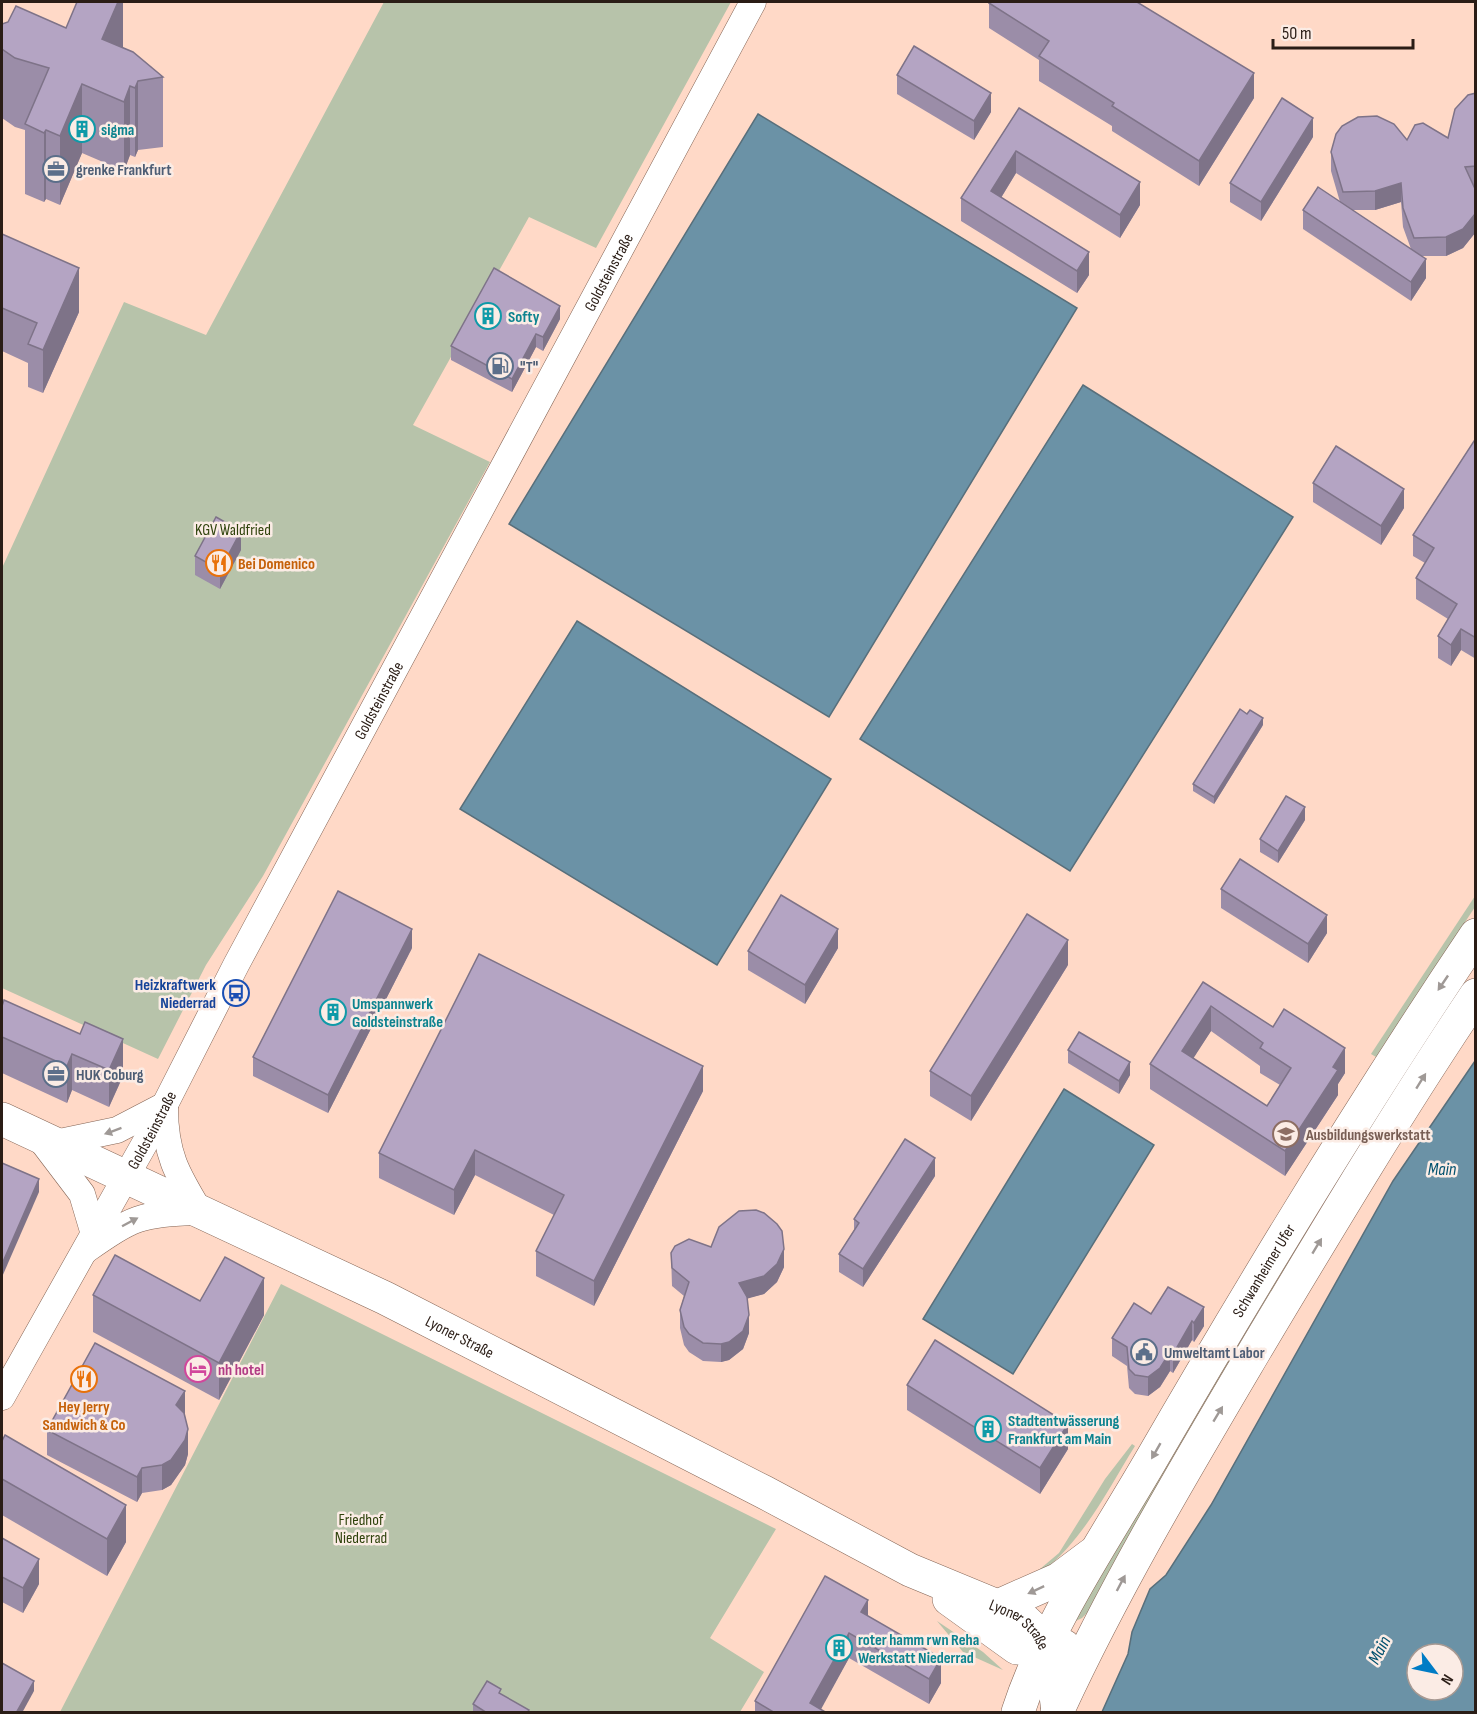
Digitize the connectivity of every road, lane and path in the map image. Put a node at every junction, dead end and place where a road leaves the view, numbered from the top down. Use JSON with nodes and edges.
{"nodes":[{"id":1,"x":753,"y":2,"type":"edge"},
{"id":2,"x":1476,"y":935,"type":"edge"},
{"id":3,"x":1476,"y":995,"type":"edge"},
{"id":4,"x":165,"y":1105,"type":"junction"},
{"id":5,"x":2,"y":1119,"type":"edge"},
{"id":6,"x":47,"y":1139,"type":"junction"},
{"id":7,"x":126,"y":1176,"type":"junction"},
{"id":8,"x":200,"y":1212,"type":"junction"},
{"id":9,"x":93,"y":1231,"type":"junction"},
{"id":10,"x":80,"y":1253,"type":"junction"},
{"id":11,"x":2,"y":1397,"type":"edge"},
{"id":12,"x":1102,"y":1546,"type":"junction"},
{"id":13,"x":910,"y":1570,"type":"junction"},
{"id":14,"x":998,"y":1606,"type":"junction"},
{"id":15,"x":1094,"y":1635,"type":"junction"},
{"id":16,"x":1031,"y":1648,"type":"junction"},
{"id":17,"x":1022,"y":1698,"type":"edge"},
{"id":18,"x":1058,"y":1712,"type":"edge"}],
"edges":[{"from":1,"to":4,"type":"street","name":"Goldsteinstraße"},
{"from":2,"to":12,"type":"main road","name":"Schwanheimer Ufer","one_way":true},
{"from":15,"to":3,"type":"main road","name":"Schwanheimer Ufer","one_way":true},
{"from":4,"to":6,"type":"street","one_way":true},
{"from":4,"to":7,"type":"street","name":"Goldsteinstraße"},
{"from":4,"to":8,"type":"street"},
{"from":5,"to":6,"type":"main road","name":"Lyoner Straße"},
{"from":6,"to":7,"type":"main road","name":"Lyoner Straße"},
{"from":6,"to":9,"type":"street"},
{"from":7,"to":8,"type":"main road","name":"Lyoner Straße"},
{"from":7,"to":9,"type":"street","name":"Goldsteinstraße"},
{"from":10,"to":8,"type":"street","one_way":true},
{"from":8,"to":13,"type":"main road","name":"Lyoner Straße"},
{"from":9,"to":10,"type":"street","name":"Goldsteinstraße"},
{"from":10,"to":11,"type":"street","name":"Goldsteinstraße"},
{"from":12,"to":14,"type":"main road","one_way":true},
{"from":12,"to":16,"type":"main road","name":"Schwanheimer Ufer"},
{"from":13,"to":14,"type":"main road","name":"Lyoner Straße"},
{"from":13,"to":16,"type":"main road","name":"Lyoner Straße"},
{"from":14,"to":16,"type":"main road","name":"Lyoner Straße"},
{"from":15,"to":16,"type":"main road"},
{"from":15,"to":18,"type":"main road","name":"Schwanheimer Ufer"},
{"from":16,"to":17,"type":"main road","name":"Schwanheimer Ufer"},
{"from":16,"to":18,"type":"main road"}]}
